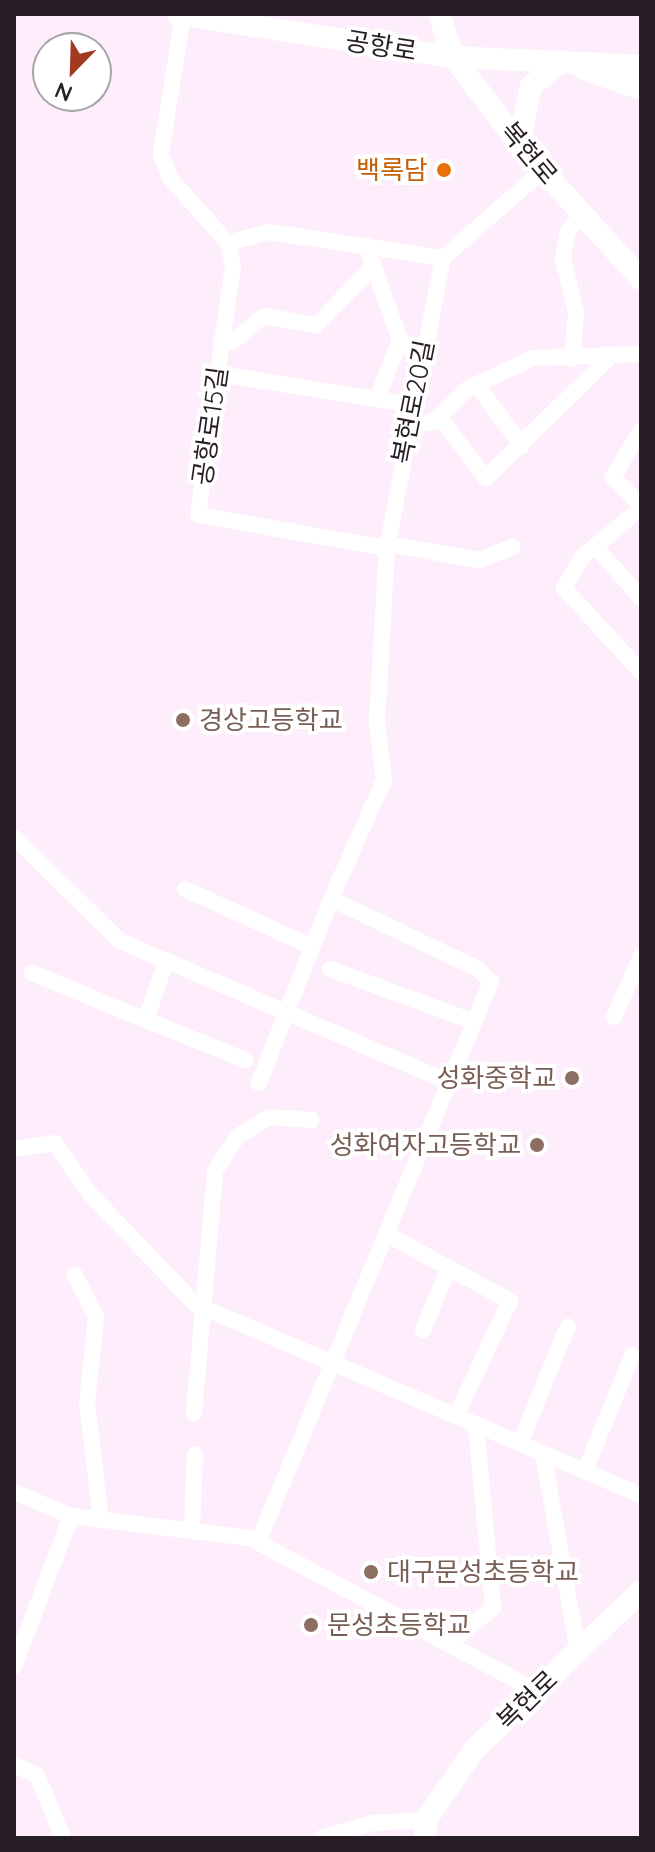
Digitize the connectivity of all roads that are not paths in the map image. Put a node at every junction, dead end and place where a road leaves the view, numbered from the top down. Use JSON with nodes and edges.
{"nodes":[{"id":1,"x":181,"y":14,"type":"edge"},
{"id":2,"x":439,"y":14,"type":"edge"},
{"id":3,"x":453,"y":57,"type":"junction"},
{"id":4,"x":556,"y":66,"type":"junction"},
{"id":5,"x":641,"y":66,"type":"edge"},
{"id":6,"x":584,"y":69,"type":"junction"},
{"id":7,"x":641,"y":89,"type":"edge"},
{"id":8,"x":519,"y":144,"type":"junction"},
{"id":9,"x":542,"y":171,"type":"junction"},
{"id":10,"x":583,"y":214,"type":"junction"},
{"id":11,"x":228,"y":243,"type":"junction"},
{"id":12,"x":362,"y":245,"type":"junction"},
{"id":13,"x":443,"y":258,"type":"junction"},
{"id":14,"x":371,"y":269,"type":"junction"},
{"id":15,"x":641,"y":279,"type":"edge"},
{"id":16,"x":221,"y":340,"type":"junction"},
{"id":17,"x":400,"y":340,"type":"junction"},
{"id":18,"x":641,"y":354,"type":"edge"},
{"id":19,"x":420,"y":357,"type":"junction"},
{"id":20,"x":572,"y":359,"type":"junction"},
{"id":21,"x":608,"y":359,"type":"junction"},
{"id":22,"x":219,"y":374,"type":"junction"},
{"id":23,"x":476,"y":384,"type":"junction"},
{"id":24,"x":377,"y":399,"type":"junction"},
{"id":25,"x":411,"y":405,"type":"junction"},
{"id":26,"x":440,"y":417,"type":"junction"},
{"id":27,"x":408,"y":426,"type":"junction"},
{"id":28,"x":641,"y":430,"type":"edge"},
{"id":29,"x":522,"y":446,"type":"junction"},
{"id":30,"x":641,"y":507,"type":"edge"},
{"id":31,"x":387,"y":546,"type":"junction"},
{"id":32,"x":595,"y":546,"type":"junction"},
{"id":33,"x":513,"y":547,"type":"dead end"},
{"id":34,"x":641,"y":598,"type":"edge"},
{"id":35,"x":641,"y":672,"type":"edge"},
{"id":36,"x":14,"y":837,"type":"edge"},
{"id":37,"x":185,"y":889,"type":"dead end"},
{"id":38,"x":331,"y":899,"type":"junction"},
{"id":39,"x":312,"y":947,"type":"junction"},
{"id":40,"x":641,"y":956,"type":"edge"},
{"id":41,"x":166,"y":961,"type":"junction"},
{"id":42,"x":330,"y":969,"type":"dead end"},
{"id":43,"x":32,"y":973,"type":"dead end"},
{"id":44,"x":286,"y":1013,"type":"junction"},
{"id":45,"x":614,"y":1017,"type":"dead end"},
{"id":46,"x":146,"y":1020,"type":"junction"},
{"id":47,"x":475,"y":1022,"type":"junction"},
{"id":48,"x":245,"y":1060,"type":"dead end"},
{"id":49,"x":259,"y":1083,"type":"dead end"},
{"id":50,"x":451,"y":1083,"type":"junction"},
{"id":51,"x":312,"y":1120,"type":"dead end"},
{"id":52,"x":14,"y":1149,"type":"edge"},
{"id":53,"x":388,"y":1235,"type":"junction"},
{"id":54,"x":449,"y":1268,"type":"junction"},
{"id":55,"x":75,"y":1275,"type":"dead end"},
{"id":56,"x":207,"y":1309,"type":"junction"},
{"id":57,"x":568,"y":1326,"type":"dead end"},
{"id":58,"x":423,"y":1330,"type":"dead end"},
{"id":59,"x":632,"y":1355,"type":"dead end"},
{"id":60,"x":330,"y":1361,"type":"junction"},
{"id":61,"x":194,"y":1413,"type":"dead end"},
{"id":62,"x":456,"y":1416,"type":"junction"},
{"id":63,"x":476,"y":1424,"type":"junction"},
{"id":64,"x":520,"y":1443,"type":"junction"},
{"id":65,"x":543,"y":1453,"type":"junction"},
{"id":66,"x":195,"y":1454,"type":"dead end"},
{"id":67,"x":585,"y":1471,"type":"junction"},
{"id":68,"x":14,"y":1492,"type":"edge"},
{"id":69,"x":641,"y":1495,"type":"edge"},
{"id":70,"x":71,"y":1516,"type":"junction"},
{"id":71,"x":101,"y":1520,"type":"junction"},
{"id":72,"x":192,"y":1531,"type":"junction"},
{"id":73,"x":258,"y":1542,"type":"junction"},
{"id":74,"x":641,"y":1591,"type":"edge"},
{"id":75,"x":448,"y":1644,"type":"junction"},
{"id":76,"x":578,"y":1651,"type":"junction"},
{"id":77,"x":14,"y":1667,"type":"edge"},
{"id":78,"x":536,"y":1691,"type":"junction"},
{"id":79,"x":14,"y":1765,"type":"edge"},
{"id":80,"x":428,"y":1832,"type":"edge"},
{"id":81,"x":63,"y":1838,"type":"edge"},
{"id":82,"x":322,"y":1838,"type":"edge"}],
"edges":[{"from":1,"to":3,"type":"main road","name":"공항로"},
{"from":1,"to":11,"type":"street"},
{"from":2,"to":3,"type":"main road","name":"복현로"},
{"from":3,"to":4,"type":"main road","name":"공항로"},
{"from":3,"to":8,"type":"main road","name":"복현로"},
{"from":4,"to":6,"type":"main road","name":"공항로"},
{"from":4,"to":8,"type":"main road"},
{"from":5,"to":6,"type":"main road","name":"공항로"},
{"from":6,"to":7,"type":"main road","name":"공항로"},
{"from":8,"to":9,"type":"main road","name":"복현로"},
{"from":9,"to":10,"type":"main road","name":"복현로"},
{"from":9,"to":13,"type":"street"},
{"from":10,"to":15,"type":"main road","name":"복현로"},
{"from":10,"to":20,"type":"street"},
{"from":11,"to":12,"type":"street"},
{"from":11,"to":16,"type":"street","name":"공항로15길"},
{"from":12,"to":13,"type":"street"},
{"from":12,"to":14,"type":"street"},
{"from":13,"to":19,"type":"street","name":"복현로20길"},
{"from":14,"to":16,"type":"street"},
{"from":14,"to":17,"type":"street"},
{"from":16,"to":22,"type":"street","name":"공항로15길"},
{"from":17,"to":19,"type":"street"},
{"from":17,"to":24,"type":"street"},
{"from":18,"to":21,"type":"street"},
{"from":19,"to":25,"type":"street","name":"복현로20길"},
{"from":20,"to":21,"type":"street"},
{"from":20,"to":23,"type":"street"},
{"from":21,"to":29,"type":"street"},
{"from":22,"to":24,"type":"street"},
{"from":22,"to":31,"type":"street","name":"공항로15길"},
{"from":23,"to":26,"type":"street"},
{"from":23,"to":29,"type":"street"},
{"from":24,"to":25,"type":"street"},
{"from":25,"to":27,"type":"street","name":"복현로20길"},
{"from":26,"to":27,"type":"street"},
{"from":26,"to":29,"type":"street"},
{"from":27,"to":31,"type":"street","name":"복현로20길"},
{"from":28,"to":30,"type":"street"},
{"from":30,"to":32,"type":"street"},
{"from":31,"to":33,"type":"street"},
{"from":31,"to":38,"type":"street","name":"복현로20길"},
{"from":32,"to":34,"type":"street"},
{"from":32,"to":35,"type":"street"},
{"from":36,"to":41,"type":"street"},
{"from":37,"to":39,"type":"street"},
{"from":38,"to":39,"type":"street","name":"복현로20길"},
{"from":38,"to":47,"type":"street"},
{"from":39,"to":44,"type":"street","name":"복현로20길"},
{"from":40,"to":45,"type":"street"},
{"from":41,"to":44,"type":"street"},
{"from":41,"to":46,"type":"street"},
{"from":42,"to":47,"type":"street"},
{"from":43,"to":46,"type":"street"},
{"from":44,"to":49,"type":"street","name":"복현로20길"},
{"from":44,"to":50,"type":"street"},
{"from":46,"to":48,"type":"street"},
{"from":47,"to":50,"type":"street"},
{"from":50,"to":53,"type":"street"},
{"from":51,"to":56,"type":"street"},
{"from":52,"to":56,"type":"street"},
{"from":53,"to":54,"type":"street"},
{"from":53,"to":60,"type":"street"},
{"from":54,"to":58,"type":"street"},
{"from":54,"to":62,"type":"street"},
{"from":55,"to":71,"type":"street"},
{"from":56,"to":60,"type":"street"},
{"from":56,"to":61,"type":"street"},
{"from":57,"to":64,"type":"street"},
{"from":59,"to":67,"type":"street"},
{"from":60,"to":62,"type":"street"},
{"from":60,"to":73,"type":"street"},
{"from":62,"to":63,"type":"street"},
{"from":63,"to":64,"type":"street"},
{"from":63,"to":75,"type":"street"},
{"from":64,"to":65,"type":"street"},
{"from":65,"to":67,"type":"street"},
{"from":65,"to":76,"type":"street"},
{"from":66,"to":72,"type":"street"},
{"from":67,"to":69,"type":"street"},
{"from":68,"to":70,"type":"street"},
{"from":70,"to":71,"type":"street"},
{"from":70,"to":77,"type":"street"},
{"from":71,"to":72,"type":"street"},
{"from":72,"to":73,"type":"street"},
{"from":73,"to":75,"type":"street"},
{"from":74,"to":76,"type":"main road","name":"복현로"},
{"from":75,"to":78,"type":"street"},
{"from":76,"to":78,"type":"main road","name":"복현로"},
{"from":78,"to":80,"type":"main road","name":"복현로"},
{"from":79,"to":81,"type":"street"},
{"from":80,"to":82,"type":"street","name":"복현로"}]}
